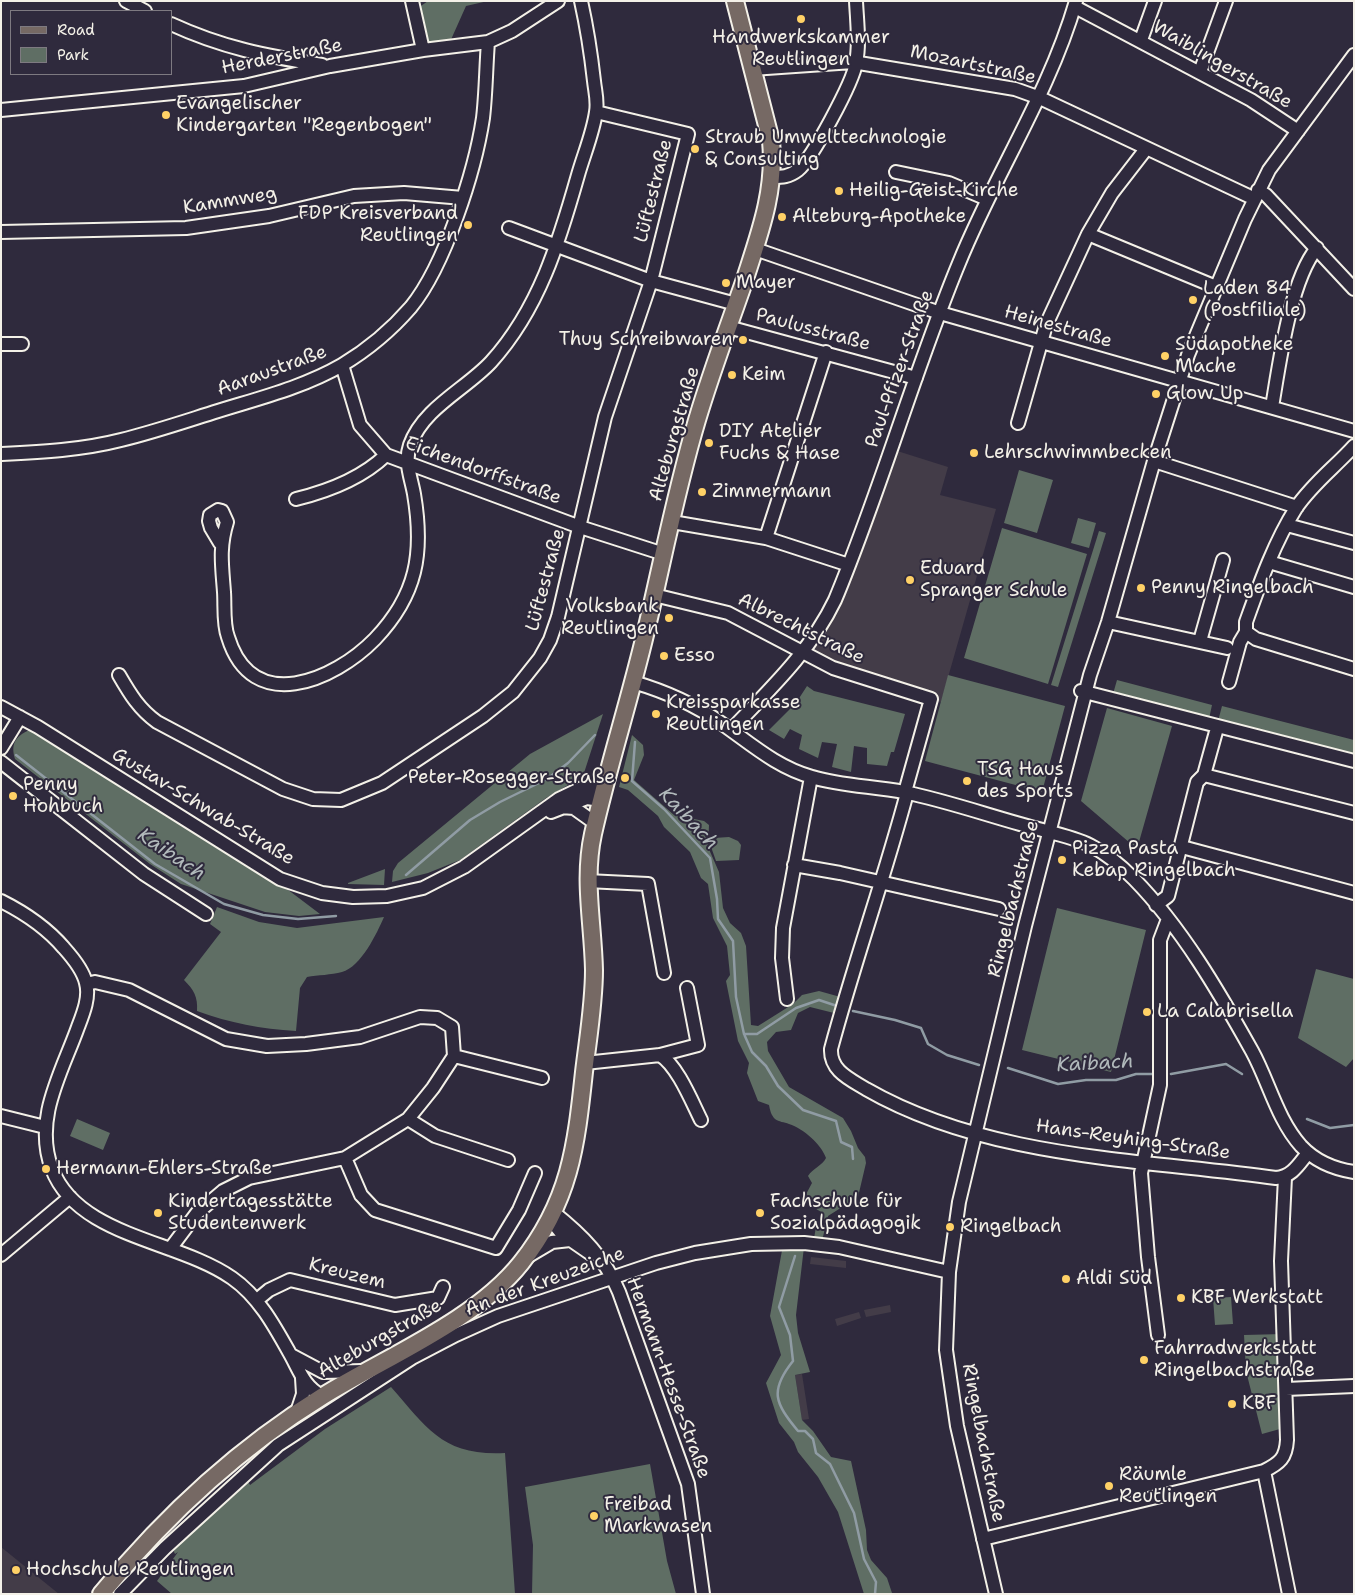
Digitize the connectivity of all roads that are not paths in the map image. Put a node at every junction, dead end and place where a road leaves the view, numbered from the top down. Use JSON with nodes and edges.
{"nodes":[{"id":1,"x":126,"y":1,"type":"edge"},
{"id":2,"x":412,"y":1,"type":"edge"},
{"id":3,"x":558,"y":1,"type":"edge"},
{"id":4,"x":581,"y":1,"type":"edge"},
{"id":5,"x":735,"y":1,"type":"edge"},
{"id":6,"x":856,"y":1,"type":"edge"},
{"id":7,"x":1155,"y":1,"type":"edge"},
{"id":8,"x":1226,"y":1,"type":"edge"},
{"id":9,"x":1075,"y":4,"type":"edge"},
{"id":10,"x":143,"y":10,"type":"edge"},
{"id":11,"x":172,"y":24,"type":"edge"},
{"id":12,"x":1141,"y":40,"type":"junction"},
{"id":13,"x":488,"y":42,"type":"junction"},
{"id":14,"x":424,"y":50,"type":"junction"},
{"id":15,"x":1354,"y":55,"type":"edge"},
{"id":16,"x":856,"y":62,"type":"junction"},
{"id":17,"x":330,"y":66,"type":"junction"},
{"id":18,"x":752,"y":69,"type":"junction"},
{"id":19,"x":1200,"y":72,"type":"junction"},
{"id":20,"x":1040,"y":98,"type":"junction"},
{"id":21,"x":1,"y":110,"type":"edge"},
{"id":22,"x":596,"y":112,"type":"junction"},
{"id":23,"x":1298,"y":131,"type":"junction"},
{"id":24,"x":1146,"y":148,"type":"junction"},
{"id":25,"x":896,"y":172,"type":"dead end"},
{"id":26,"x":772,"y":176,"type":"junction"},
{"id":27,"x":1256,"y":194,"type":"junction"},
{"id":28,"x":463,"y":198,"type":"junction"},
{"id":29,"x":987,"y":199,"type":"junction"},
{"id":30,"x":509,"y":228,"type":"dead end"},
{"id":31,"x":1,"y":232,"type":"edge"},
{"id":32,"x":1088,"y":234,"type":"junction"},
{"id":33,"x":558,"y":248,"type":"junction"},
{"id":34,"x":1317,"y":248,"type":"junction"},
{"id":35,"x":755,"y":249,"type":"junction"},
{"id":36,"x":651,"y":281,"type":"junction"},
{"id":37,"x":1352,"y":283,"type":"edge"},
{"id":38,"x":1216,"y":287,"type":"junction"},
{"id":39,"x":736,"y":304,"type":"junction"},
{"id":40,"x":940,"y":313,"type":"junction"},
{"id":41,"x":728,"y":327,"type":"junction"},
{"id":42,"x":1042,"y":341,"type":"junction"},
{"id":43,"x":1,"y":344,"type":"edge"},
{"id":44,"x":22,"y":344,"type":"dead end"},
{"id":45,"x":826,"y":352,"type":"junction"},
{"id":46,"x":342,"y":365,"type":"junction"},
{"id":47,"x":916,"y":378,"type":"junction"},
{"id":48,"x":1180,"y":381,"type":"junction"},
{"id":49,"x":1272,"y":407,"type":"junction"},
{"id":50,"x":1018,"y":423,"type":"dead end"},
{"id":51,"x":1354,"y":431,"type":"edge"},
{"id":52,"x":1354,"y":446,"type":"edge"},
{"id":53,"x":1,"y":454,"type":"edge"},
{"id":54,"x":386,"y":455,"type":"junction"},
{"id":55,"x":1154,"y":462,"type":"junction"},
{"id":56,"x":407,"y":463,"type":"junction"},
{"id":57,"x":296,"y":499,"type":"dead end"},
{"id":58,"x":1297,"y":507,"type":"junction"},
{"id":59,"x":672,"y":522,"type":"junction"},
{"id":60,"x":1287,"y":525,"type":"junction"},
{"id":61,"x":580,"y":527,"type":"junction"},
{"id":62,"x":766,"y":538,"type":"junction"},
{"id":63,"x":220,"y":543,"type":"dead end"},
{"id":64,"x":1354,"y":543,"type":"edge"},
{"id":65,"x":664,"y":554,"type":"junction"},
{"id":66,"x":1223,"y":560,"type":"dead end"},
{"id":67,"x":1269,"y":562,"type":"junction"},
{"id":68,"x":849,"y":565,"type":"junction"},
{"id":69,"x":1354,"y":587,"type":"edge"},
{"id":70,"x":654,"y":595,"type":"junction"},
{"id":71,"x":1108,"y":622,"type":"junction"},
{"id":72,"x":1246,"y":632,"type":"junction"},
{"id":73,"x":1200,"y":641,"type":"junction"},
{"id":74,"x":1227,"y":648,"type":"dead end"},
{"id":75,"x":803,"y":654,"type":"junction"},
{"id":76,"x":1354,"y":670,"type":"edge"},
{"id":77,"x":119,"y":675,"type":"dead end"},
{"id":78,"x":633,"y":682,"type":"junction"},
{"id":79,"x":1228,"y":682,"type":"dead end"},
{"id":80,"x":1083,"y":691,"type":"junction"},
{"id":81,"x":1,"y":707,"type":"edge"},
{"id":82,"x":20,"y":717,"type":"junction"},
{"id":83,"x":1217,"y":728,"type":"dead end"},
{"id":84,"x":731,"y":730,"type":"junction"},
{"id":85,"x":1,"y":748,"type":"edge"},
{"id":86,"x":1354,"y":761,"type":"edge"},
{"id":87,"x":1,"y":762,"type":"edge"},
{"id":88,"x":1204,"y":775,"type":"junction"},
{"id":89,"x":811,"y":777,"type":"junction"},
{"id":90,"x":906,"y":792,"type":"junction"},
{"id":91,"x":602,"y":795,"type":"junction"},
{"id":92,"x":561,"y":807,"type":"junction"},
{"id":93,"x":1354,"y":812,"type":"edge"},
{"id":94,"x":528,"y":821,"type":"junction"},
{"id":95,"x":595,"y":823,"type":"junction"},
{"id":96,"x":1049,"y":831,"type":"junction"},
{"id":97,"x":1182,"y":848,"type":"junction"},
{"id":98,"x":794,"y":865,"type":"junction"},
{"id":99,"x":587,"y":881,"type":"junction"},
{"id":100,"x":882,"y":883,"type":"junction"},
{"id":101,"x":1354,"y":892,"type":"edge"},
{"id":102,"x":1,"y":901,"type":"edge"},
{"id":103,"x":1156,"y":905,"type":"junction"},
{"id":104,"x":999,"y":909,"type":"dead end"},
{"id":105,"x":206,"y":914,"type":"dead end"},
{"id":106,"x":1168,"y":920,"type":"junction"},
{"id":107,"x":664,"y":973,"type":"dead end"},
{"id":108,"x":87,"y":984,"type":"junction"},
{"id":109,"x":687,"y":988,"type":"dead end"},
{"id":110,"x":787,"y":999,"type":"dead end"},
{"id":111,"x":660,"y":1055,"type":"junction"},
{"id":112,"x":454,"y":1056,"type":"junction"},
{"id":113,"x":585,"y":1063,"type":"junction"},
{"id":114,"x":542,"y":1078,"type":"dead end"},
{"id":115,"x":1,"y":1116,"type":"edge"},
{"id":116,"x":408,"y":1119,"type":"junction"},
{"id":117,"x":701,"y":1120,"type":"dead end"},
{"id":118,"x":45,"y":1127,"type":"junction"},
{"id":119,"x":976,"y":1134,"type":"junction"},
{"id":120,"x":1308,"y":1153,"type":"junction"},
{"id":121,"x":345,"y":1158,"type":"junction"},
{"id":122,"x":508,"y":1160,"type":"dead end"},
{"id":123,"x":1143,"y":1161,"type":"junction"},
{"id":124,"x":1354,"y":1172,"type":"edge"},
{"id":125,"x":535,"y":1174,"type":"dead end"},
{"id":126,"x":1286,"y":1177,"type":"junction"},
{"id":127,"x":70,"y":1197,"type":"junction"},
{"id":128,"x":552,"y":1216,"type":"junction"},
{"id":129,"x":570,"y":1240,"type":"junction"},
{"id":130,"x":170,"y":1249,"type":"junction"},
{"id":131,"x":1,"y":1255,"type":"edge"},
{"id":132,"x":519,"y":1265,"type":"junction"},
{"id":133,"x":605,"y":1265,"type":"junction"},
{"id":134,"x":949,"y":1272,"type":"junction"},
{"id":135,"x":613,"y":1278,"type":"junction"},
{"id":136,"x":443,"y":1287,"type":"dead end"},
{"id":137,"x":257,"y":1300,"type":"junction"},
{"id":138,"x":1158,"y":1335,"type":"dead end"},
{"id":139,"x":291,"y":1355,"type":"junction"},
{"id":140,"x":363,"y":1371,"type":"junction"},
{"id":141,"x":302,"y":1378,"type":"junction"},
{"id":142,"x":1354,"y":1386,"type":"edge"},
{"id":143,"x":1286,"y":1389,"type":"junction"},
{"id":144,"x":322,"y":1396,"type":"junction"},
{"id":145,"x":297,"y":1412,"type":"junction"},
{"id":146,"x":1264,"y":1471,"type":"junction"},
{"id":147,"x":983,"y":1539,"type":"junction"},
{"id":148,"x":101,"y":1594,"type":"edge"},
{"id":149,"x":120,"y":1594,"type":"edge"},
{"id":150,"x":702,"y":1594,"type":"edge"},
{"id":151,"x":996,"y":1594,"type":"edge"},
{"id":152,"x":1289,"y":1594,"type":"edge"}],
"edges":[{"from":1,"to":10,"type":"street"},
{"from":2,"to":14,"type":"street"},
{"from":3,"to":13,"type":"street","name":"Herderstraße"},
{"from":4,"to":22,"type":"street"},
{"from":5,"to":18,"type":"main road","name":"Alteburgstraße"},
{"from":6,"to":16,"type":"street"},
{"from":7,"to":12,"type":"street"},
{"from":8,"to":19,"type":"street"},
{"from":9,"to":12,"type":"street","name":"Waiblingerstraße"},
{"from":9,"to":20,"type":"street","name":"Paul-Pfizer-Straße"},
{"from":11,"to":17,"type":"street"},
{"from":12,"to":19,"type":"street","name":"Waiblingerstraße"},
{"from":13,"to":14,"type":"street","name":"Herderstraße"},
{"from":13,"to":28,"type":"street","name":"Aaraustraße"},
{"from":14,"to":17,"type":"street","name":"Herderstraße"},
{"from":15,"to":23,"type":"street","name":"Ringelbachstraße"},
{"from":16,"to":18,"type":"street","name":"Mozartstraße"},
{"from":16,"to":20,"type":"street","name":"Mozartstraße"},
{"from":16,"to":26,"type":"street"},
{"from":17,"to":21,"type":"street","name":"Herderstraße"},
{"from":18,"to":26,"type":"main road","name":"Alteburgstraße"},
{"from":19,"to":23,"type":"street","name":"Waiblingerstraße"},
{"from":20,"to":24,"type":"street","name":"Mozartstraße"},
{"from":20,"to":29,"type":"street","name":"Paul-Pfizer-Straße"},
{"from":22,"to":33,"type":"street"},
{"from":22,"to":36,"type":"street","name":"Lüftestraße"},
{"from":23,"to":27,"type":"street","name":"Ringelbachstraße"},
{"from":24,"to":27,"type":"street","name":"Mozartstraße"},
{"from":24,"to":32,"type":"street"},
{"from":25,"to":29,"type":"street"},
{"from":26,"to":35,"type":"main road","name":"Alteburgstraße"},
{"from":27,"to":34,"type":"street","name":"Mozartstraße"},
{"from":27,"to":38,"type":"street","name":"Ringelbachstraße"},
{"from":28,"to":31,"type":"street","name":"Kammweg"},
{"from":28,"to":46,"type":"street","name":"Aaraustraße"},
{"from":29,"to":40,"type":"street","name":"Paul-Pfizer-Straße"},
{"from":30,"to":33,"type":"street"},
{"from":32,"to":38,"type":"street"},
{"from":32,"to":42,"type":"street"},
{"from":33,"to":36,"type":"street"},
{"from":33,"to":56,"type":"street"},
{"from":34,"to":37,"type":"street","name":"Mozartstraße"},
{"from":34,"to":49,"type":"street"},
{"from":35,"to":39,"type":"main road","name":"Alteburgstraße"},
{"from":35,"to":40,"type":"street","name":"Heinestraße"},
{"from":36,"to":39,"type":"street"},
{"from":36,"to":61,"type":"street","name":"Lüftestraße"},
{"from":38,"to":48,"type":"street","name":"Ringelbachstraße"},
{"from":39,"to":41,"type":"main road","name":"Alteburgstraße"},
{"from":40,"to":42,"type":"street","name":"Heinestraße"},
{"from":40,"to":47,"type":"street","name":"Paul-Pfizer-Straße"},
{"from":41,"to":45,"type":"street","name":"Paulusstraße"},
{"from":41,"to":59,"type":"main road","name":"Alteburgstraße"},
{"from":42,"to":48,"type":"street","name":"Heinestraße"},
{"from":42,"to":50,"type":"street"},
{"from":43,"to":44,"type":"street"},
{"from":45,"to":47,"type":"street","name":"Paulusstraße"},
{"from":45,"to":62,"type":"street"},
{"from":46,"to":53,"type":"street","name":"Aaraustraße"},
{"from":46,"to":54,"type":"street","name":"Eichendorffstraße"},
{"from":47,"to":68,"type":"street","name":"Paul-Pfizer-Straße"},
{"from":48,"to":49,"type":"street","name":"Heinestraße"},
{"from":48,"to":55,"type":"street","name":"Ringelbachstraße"},
{"from":49,"to":51,"type":"street","name":"Heinestraße"},
{"from":52,"to":58,"type":"street"},
{"from":54,"to":56,"type":"street","name":"Eichendorffstraße"},
{"from":54,"to":57,"type":"street"},
{"from":55,"to":58,"type":"street"},
{"from":55,"to":71,"type":"street","name":"Ringelbachstraße"},
{"from":56,"to":61,"type":"street","name":"Eichendorffstraße"},
{"from":56,"to":63,"type":"street"},
{"from":58,"to":60,"type":"street"},
{"from":59,"to":62,"type":"street"},
{"from":59,"to":65,"type":"main road","name":"Alteburgstraße"},
{"from":60,"to":64,"type":"street"},
{"from":60,"to":67,"type":"street"},
{"from":61,"to":65,"type":"street","name":"Eichendorffstraße"},
{"from":61,"to":77,"type":"street","name":"Lüftestraße"},
{"from":62,"to":68,"type":"street"},
{"from":65,"to":70,"type":"main road","name":"Alteburgstraße"},
{"from":66,"to":73,"type":"street"},
{"from":67,"to":69,"type":"street"},
{"from":67,"to":72,"type":"street"},
{"from":68,"to":75,"type":"street","name":"Paul-Pfizer-Straße"},
{"from":70,"to":75,"type":"street","name":"Albrechtstraße"},
{"from":70,"to":78,"type":"main road","name":"Alteburgstraße"},
{"from":71,"to":73,"type":"street"},
{"from":71,"to":80,"type":"street","name":"Ringelbachstraße"},
{"from":72,"to":76,"type":"street"},
{"from":72,"to":79,"type":"street"},
{"from":73,"to":74,"type":"street"},
{"from":75,"to":84,"type":"street","name":"Paul-Pfizer-Straße"},
{"from":75,"to":90,"type":"street","name":"Albrechtstraße"},
{"from":78,"to":84,"type":"street"},
{"from":78,"to":91,"type":"main road","name":"Alteburgstraße"},
{"from":80,"to":86,"type":"street"},
{"from":80,"to":96,"type":"street","name":"Ringelbachstraße"},
{"from":81,"to":82,"type":"street","name":"Gustav-Schwab-Straße"},
{"from":82,"to":85,"type":"street"},
{"from":82,"to":94,"type":"street","name":"Gustav-Schwab-Straße"},
{"from":83,"to":88,"type":"street"},
{"from":84,"to":89,"type":"street"},
{"from":87,"to":105,"type":"street"},
{"from":88,"to":93,"type":"street"},
{"from":88,"to":97,"type":"street"},
{"from":89,"to":90,"type":"street"},
{"from":89,"to":98,"type":"street"},
{"from":90,"to":96,"type":"street"},
{"from":90,"to":100,"type":"street"},
{"from":91,"to":92,"type":"street","name":"Gustav-Schwab-Straße"},
{"from":91,"to":94,"type":"street","name":"Gustav-Schwab-Straße"},
{"from":91,"to":95,"type":"main road","name":"Alteburgstraße"},
{"from":92,"to":94,"type":"street","name":"Gustav-Schwab-Straße"},
{"from":92,"to":95,"type":"street"},
{"from":95,"to":99,"type":"main road","name":"Alteburgstraße"},
{"from":96,"to":103,"type":"street"},
{"from":96,"to":119,"type":"street","name":"Ringelbachstraße"},
{"from":97,"to":101,"type":"street"},
{"from":97,"to":103,"type":"street"},
{"from":98,"to":100,"type":"street"},
{"from":98,"to":110,"type":"street"},
{"from":99,"to":107,"type":"street"},
{"from":99,"to":113,"type":"main road","name":"Alteburgstraße"},
{"from":100,"to":104,"type":"street"},
{"from":100,"to":119,"type":"street","name":"Hans-Reyhing-Straße"},
{"from":102,"to":108,"type":"street"},
{"from":103,"to":106,"type":"street"},
{"from":106,"to":120,"type":"street"},
{"from":106,"to":123,"type":"street"},
{"from":108,"to":112,"type":"street"},
{"from":108,"to":118,"type":"street"},
{"from":109,"to":111,"type":"street"},
{"from":111,"to":113,"type":"street"},
{"from":111,"to":117,"type":"street"},
{"from":112,"to":114,"type":"street"},
{"from":112,"to":116,"type":"street"},
{"from":113,"to":128,"type":"main road","name":"Alteburgstraße"},
{"from":115,"to":118,"type":"street"},
{"from":116,"to":121,"type":"street"},
{"from":116,"to":122,"type":"street"},
{"from":118,"to":127,"type":"street"},
{"from":119,"to":123,"type":"street","name":"Hans-Reyhing-Straße"},
{"from":119,"to":134,"type":"street","name":"Ringelbachstraße"},
{"from":120,"to":124,"type":"street"},
{"from":120,"to":126,"type":"street"},
{"from":121,"to":125,"type":"street"},
{"from":121,"to":130,"type":"street"},
{"from":123,"to":126,"type":"street","name":"Hans-Reyhing-Straße"},
{"from":123,"to":138,"type":"street"},
{"from":126,"to":143,"type":"street"},
{"from":127,"to":130,"type":"street"},
{"from":127,"to":131,"type":"street"},
{"from":128,"to":129,"type":"street","name":"Hermann-Hesse-Straße"},
{"from":128,"to":132,"type":"main road","name":"Alteburgstraße"},
{"from":128,"to":133,"type":"street","name":"Hermann-Hesse-Straße"},
{"from":129,"to":132,"type":"street"},
{"from":129,"to":133,"type":"street","name":"Hermann-Hesse-Straße"},
{"from":130,"to":137,"type":"street"},
{"from":132,"to":140,"type":"main road","name":"Alteburgstraße"},
{"from":133,"to":135,"type":"street","name":"Hermann-Hesse-Straße"},
{"from":134,"to":135,"type":"street","name":"An der Kreuzeiche"},
{"from":134,"to":147,"type":"street","name":"Ringelbachstraße"},
{"from":135,"to":149,"type":"street","name":"An der Kreuzeiche"},
{"from":135,"to":150,"type":"street","name":"Hermann-Hesse-Straße"},
{"from":136,"to":137,"type":"street","name":"Kreuzem"},
{"from":137,"to":139,"type":"street"},
{"from":139,"to":140,"type":"street"},
{"from":139,"to":141,"type":"street"},
{"from":140,"to":144,"type":"main road","name":"Alteburgstraße"},
{"from":141,"to":144,"type":"street"},
{"from":141,"to":145,"type":"street"},
{"from":142,"to":143,"type":"street"},
{"from":143,"to":146,"type":"street"},
{"from":144,"to":145,"type":"main road","name":"Alteburgstraße"},
{"from":145,"to":148,"type":"main road","name":"Alteburgstraße"},
{"from":146,"to":147,"type":"street"},
{"from":146,"to":152,"type":"street"},
{"from":147,"to":151,"type":"street","name":"Ringelbachstraße"}]}
